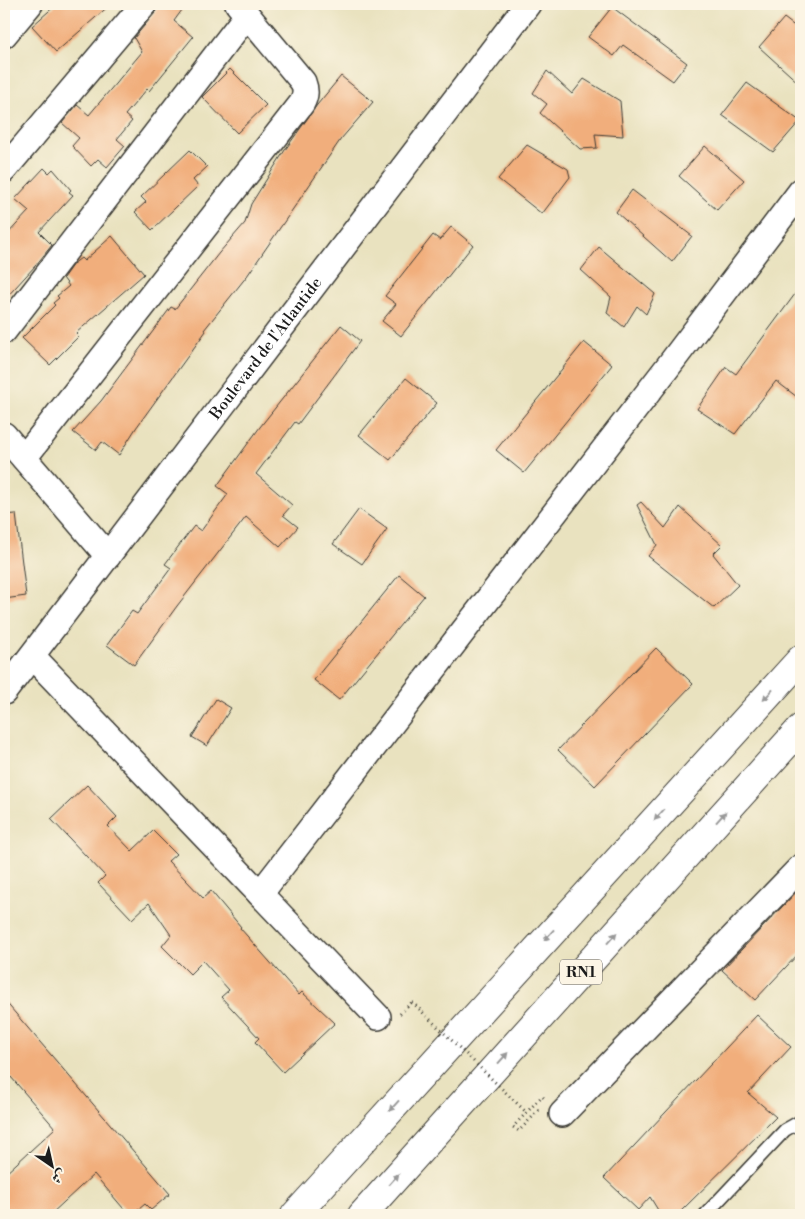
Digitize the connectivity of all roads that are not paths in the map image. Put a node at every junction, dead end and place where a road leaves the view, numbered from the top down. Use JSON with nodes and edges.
{"nodes":[{"id":1,"x":30,"y":4,"type":"edge"},
{"id":2,"x":144,"y":4,"type":"edge"},
{"id":3,"x":528,"y":4,"type":"edge"},
{"id":4,"x":243,"y":10,"type":"edge"},
{"id":5,"x":4,"y":35,"type":"edge"},
{"id":6,"x":4,"y":170,"type":"edge"},
{"id":7,"x":801,"y":191,"type":"edge"},
{"id":8,"x":4,"y":331,"type":"edge"},
{"id":9,"x":4,"y":435,"type":"edge"},
{"id":10,"x":24,"y":458,"type":"junction"},
{"id":11,"x":108,"y":556,"type":"junction"},
{"id":12,"x":32,"y":656,"type":"junction"},
{"id":13,"x":801,"y":659,"type":"edge"},
{"id":14,"x":4,"y":692,"type":"edge"},
{"id":15,"x":801,"y":728,"type":"edge"},
{"id":16,"x":801,"y":867,"type":"edge"},
{"id":17,"x":260,"y":894,"type":"junction"},
{"id":18,"x":378,"y":1017,"type":"dead end"},
{"id":19,"x":555,"y":1107,"type":"road end"},
{"id":20,"x":801,"y":1121,"type":"edge"},
{"id":21,"x":295,"y":1215,"type":"edge"},
{"id":22,"x":362,"y":1215,"type":"edge"},
{"id":23,"x":705,"y":1215,"type":"edge"}],
"edges":[{"from":1,"to":5,"type":"street"},
{"from":2,"to":6,"type":"street"},
{"from":3,"to":11,"type":"street","name":"Boulevard de l'Atlantide"},
{"from":4,"to":8,"type":"street"},
{"from":4,"to":10,"type":"street"},
{"from":7,"to":17,"type":"street"},
{"from":9,"to":10,"type":"street"},
{"from":10,"to":11,"type":"street"},
{"from":11,"to":12,"type":"street","name":"Boulevard de l'Atlantide"},
{"from":12,"to":14,"type":"street","name":"Boulevard de l'Atlantide"},
{"from":12,"to":17,"type":"street"},
{"from":13,"to":21,"type":"highway","number":"RN1","one_way":true},
{"from":22,"to":15,"type":"highway","number":"RN1","one_way":true},
{"from":16,"to":19,"type":"street"},
{"from":17,"to":18,"type":"street"},
{"from":20,"to":23,"type":"lane"}]}
